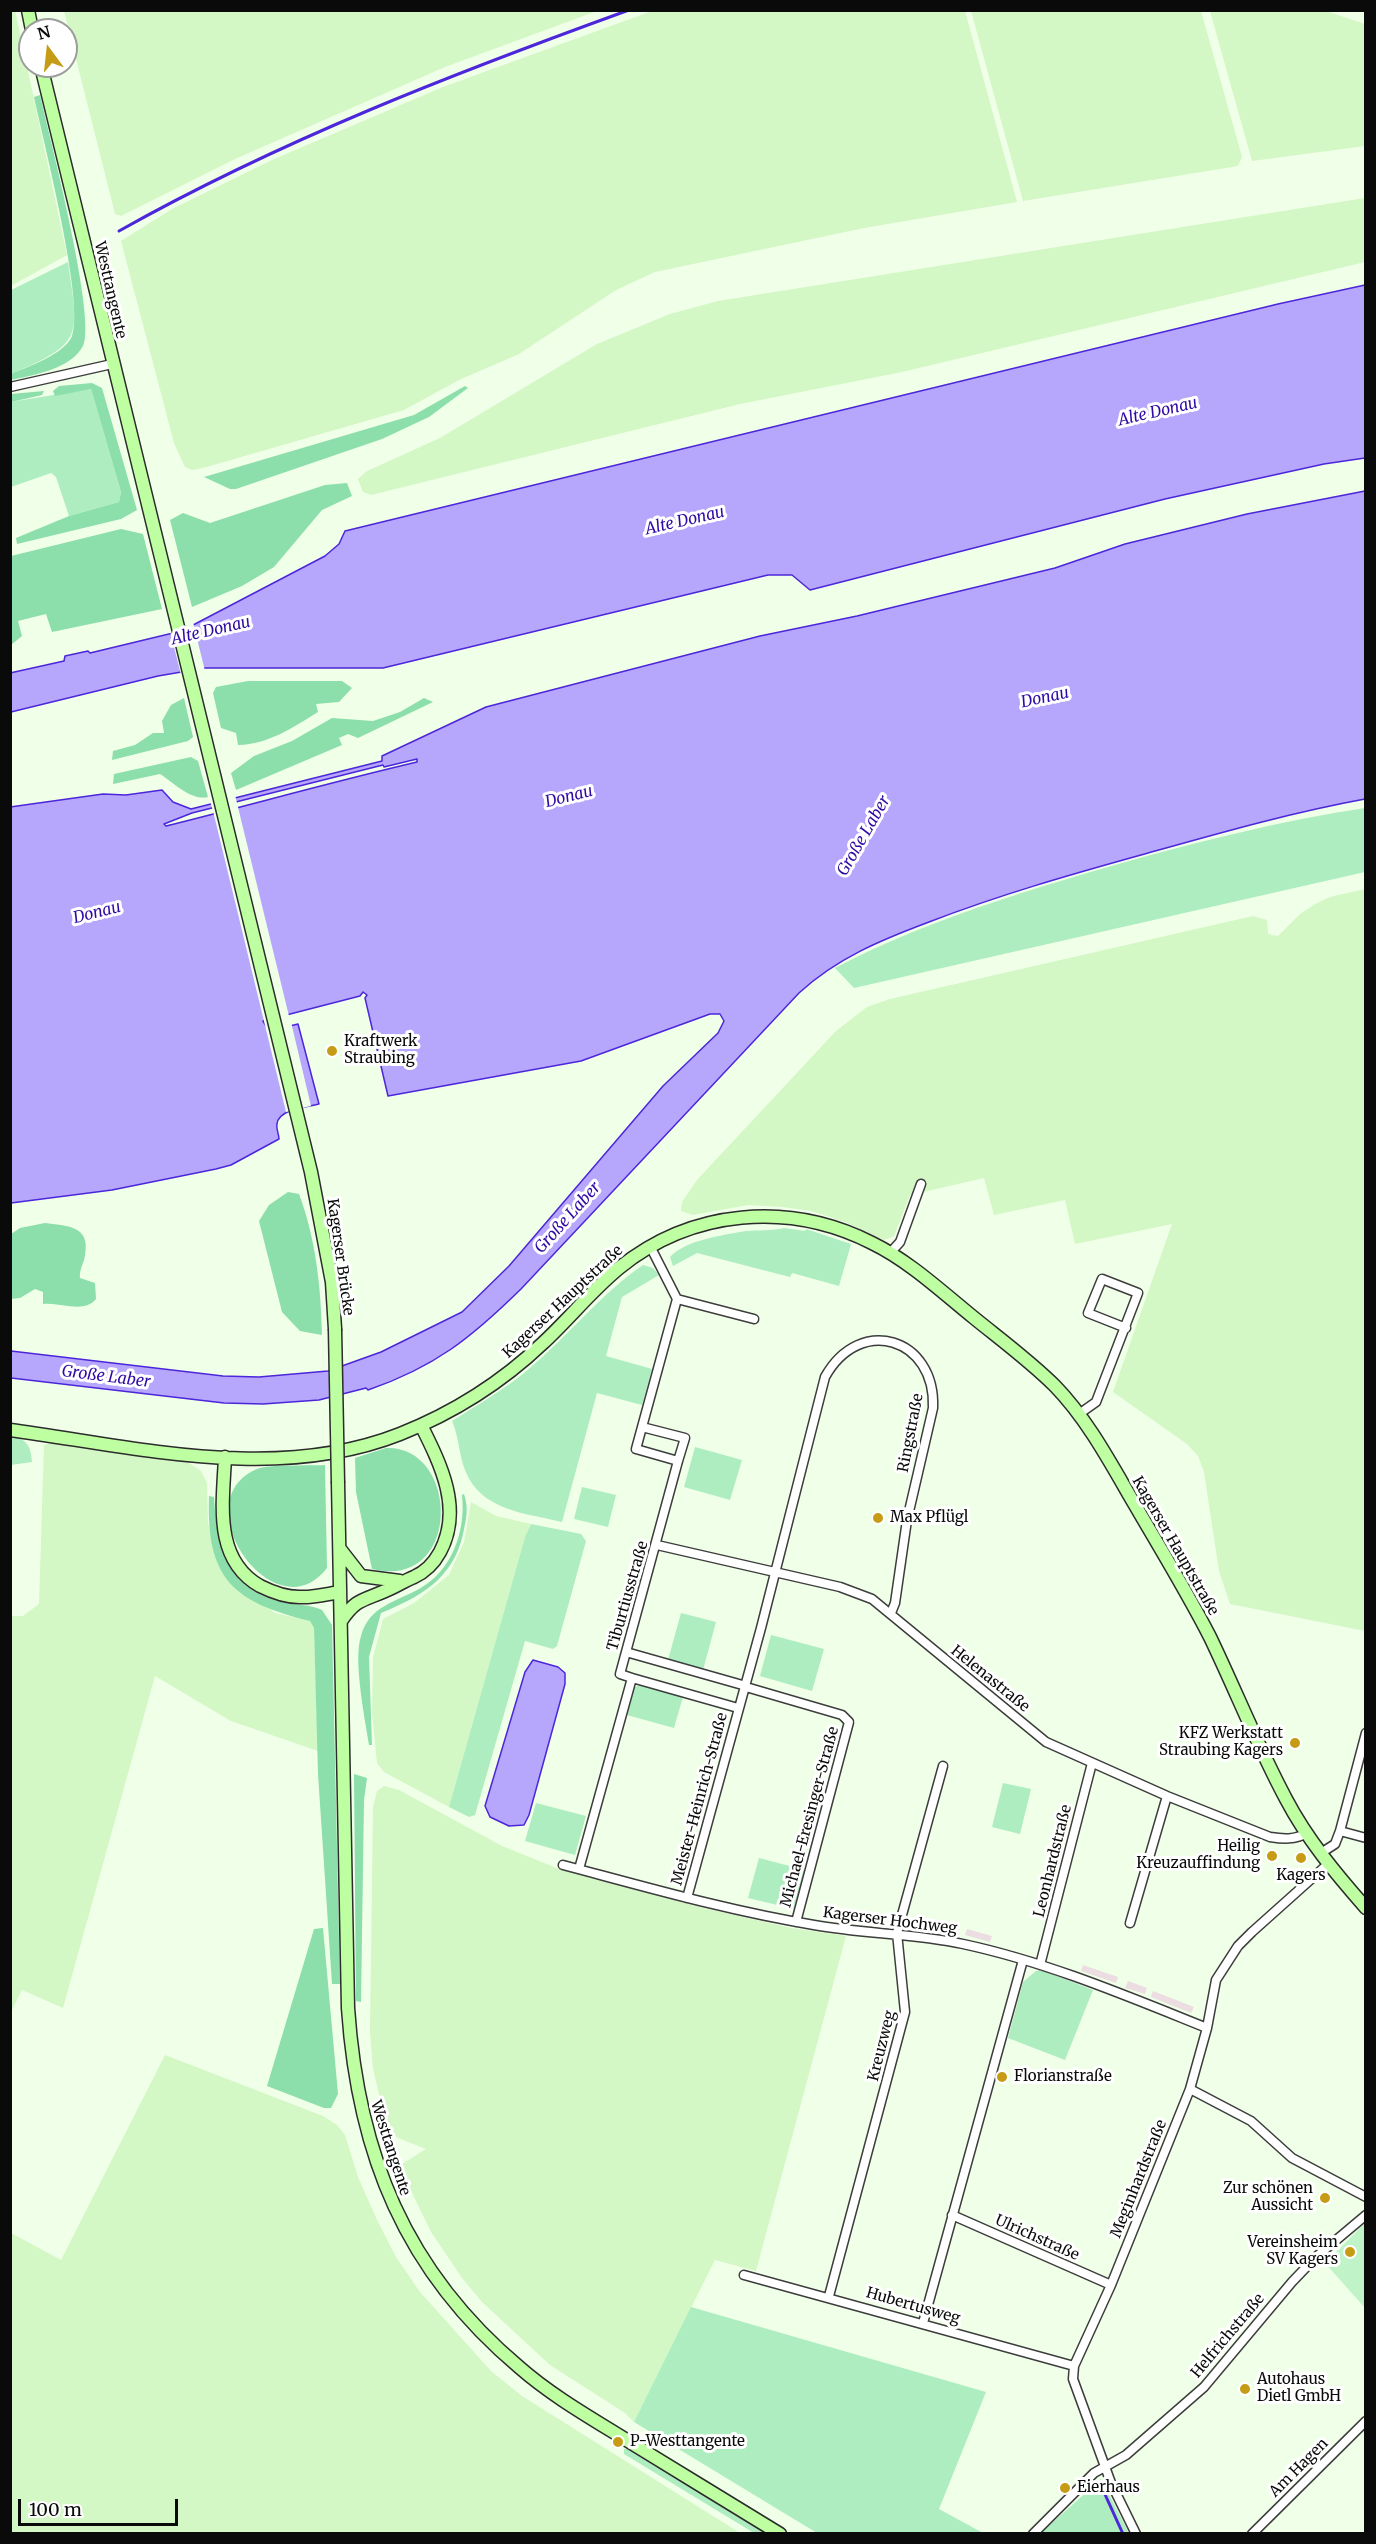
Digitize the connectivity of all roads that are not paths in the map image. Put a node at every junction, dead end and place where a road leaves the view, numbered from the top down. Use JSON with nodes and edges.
{"nodes":[{"id":1,"x":44,"y":78,"type":"edge"},
{"id":2,"x":112,"y":364,"type":"junction"},
{"id":3,"x":10,"y":387,"type":"edge"},
{"id":4,"x":219,"y":793,"type":"joint"},
{"id":5,"x":921,"y":1184,"type":"dead end"},
{"id":6,"x":650,"y":1246,"type":"junction"},
{"id":7,"x":890,"y":1253,"type":"junction"},
{"id":8,"x":677,"y":1299,"type":"junction"},
{"id":9,"x":754,"y":1319,"type":"dead end"},
{"id":10,"x":1126,"y":1328,"type":"junction"},
{"id":11,"x":1079,"y":1414,"type":"junction"},
{"id":12,"x":421,"y":1425,"type":"junction"},
{"id":13,"x":642,"y":1427,"type":"junction"},
{"id":14,"x":10,"y":1430,"type":"edge"},
{"id":15,"x":225,"y":1457,"type":"junction"},
{"id":16,"x":678,"y":1461,"type":"junction"},
{"id":17,"x":657,"y":1545,"type":"junction"},
{"id":18,"x":339,"y":1548,"type":"junction"},
{"id":19,"x":775,"y":1572,"type":"junction"},
{"id":20,"x":400,"y":1581,"type":"junction"},
{"id":21,"x":340,"y":1592,"type":"junction"},
{"id":22,"x":891,"y":1612,"type":"junction"},
{"id":23,"x":341,"y":1621,"type":"junction"},
{"id":24,"x":626,"y":1652,"type":"junction"},
{"id":25,"x":632,"y":1678,"type":"junction"},
{"id":26,"x":746,"y":1687,"type":"junction"},
{"id":27,"x":738,"y":1708,"type":"junction"},
{"id":28,"x":1365,"y":1733,"type":"edge"},
{"id":29,"x":1092,"y":1763,"type":"junction"},
{"id":30,"x":943,"y":1766,"type":"dead end"},
{"id":31,"x":1167,"y":1796,"type":"junction"},
{"id":32,"x":1340,"y":1831,"type":"junction"},
{"id":33,"x":1307,"y":1833,"type":"junction"},
{"id":34,"x":1365,"y":1838,"type":"edge"},
{"id":35,"x":1321,"y":1853,"type":"junction"},
{"id":36,"x":1328,"y":1864,"type":"junction"},
{"id":37,"x":563,"y":1865,"type":"dead end"},
{"id":38,"x":579,"y":1869,"type":"junction"},
{"id":39,"x":687,"y":1898,"type":"junction"},
{"id":40,"x":1365,"y":1908,"type":"edge"},
{"id":41,"x":796,"y":1922,"type":"junction"},
{"id":42,"x":1130,"y":1923,"type":"dead end"},
{"id":43,"x":897,"y":1933,"type":"junction"},
{"id":44,"x":1023,"y":1960,"type":"junction"},
{"id":45,"x":1040,"y":1965,"type":"junction"},
{"id":46,"x":1207,"y":2028,"type":"junction"},
{"id":47,"x":1190,"y":2089,"type":"junction"},
{"id":48,"x":1365,"y":2197,"type":"edge"},
{"id":49,"x":952,"y":2215,"type":"junction"},
{"id":50,"x":1365,"y":2215,"type":"edge"},
{"id":51,"x":744,"y":2275,"type":"dead end"},
{"id":52,"x":1112,"y":2285,"type":"junction"},
{"id":53,"x":829,"y":2296,"type":"junction"},
{"id":54,"x":923,"y":2323,"type":"junction"},
{"id":55,"x":1074,"y":2366,"type":"junction"},
{"id":56,"x":1365,"y":2421,"type":"edge"},
{"id":57,"x":1105,"y":2466,"type":"junction"},
{"id":58,"x":780,"y":2534,"type":"edge"},
{"id":59,"x":1033,"y":2534,"type":"edge"},
{"id":60,"x":1136,"y":2534,"type":"edge"},
{"id":61,"x":1252,"y":2534,"type":"edge"}],
"edges":[{"from":1,"to":2,"type":"main road","name":"Westtangente"},
{"from":2,"to":3,"type":"street"},
{"from":2,"to":4,"type":"main road","name":"Westtangente"},
{"from":4,"to":18,"type":"main road","name":"Kagerser Brücke","bridge":true},
{"from":5,"to":7,"type":"street"},
{"from":6,"to":7,"type":"main road","name":"Kagerser Hauptstraße"},
{"from":6,"to":8,"type":"street"},
{"from":6,"to":12,"type":"main road","name":"Kagerser Hauptstraße"},
{"from":7,"to":11,"type":"main road","name":"Kagerser Hauptstraße"},
{"from":8,"to":9,"type":"street"},
{"from":8,"to":13,"type":"street"},
{"from":10,"to":10,"type":"street"},
{"from":10,"to":11,"type":"street"},
{"from":11,"to":33,"type":"main road","name":"Kagerser Hauptstraße"},
{"from":12,"to":15,"type":"main road","name":"Kagerser Hauptstraße"},
{"from":12,"to":20,"type":"main road"},
{"from":13,"to":16,"type":"street"},
{"from":13,"to":16,"type":"street","name":"Tiburtiusstraße"},
{"from":14,"to":15,"type":"main road","name":"Kagerser Hauptstraße"},
{"from":15,"to":21,"type":"main road"},
{"from":16,"to":17,"type":"street","name":"Tiburtiusstraße"},
{"from":17,"to":19,"type":"street","name":"Helenastraße"},
{"from":17,"to":24,"type":"street","name":"Tiburtiusstraße"},
{"from":18,"to":20,"type":"main road"},
{"from":18,"to":21,"type":"main road","name":"Westtangente"},
{"from":19,"to":22,"type":"street","name":"Helenastraße"},
{"from":19,"to":22,"type":"street","name":"Ringstraße"},
{"from":19,"to":26,"type":"street","name":"Meister-Heinrich-Straße"},
{"from":20,"to":23,"type":"main road"},
{"from":21,"to":23,"type":"main road","name":"Westtangente"},
{"from":22,"to":29,"type":"street","name":"Helenastraße"},
{"from":23,"to":58,"type":"main road","name":"Westtangente"},
{"from":24,"to":25,"type":"street","name":"Tiburtiusstraße"},
{"from":24,"to":26,"type":"street"},
{"from":25,"to":27,"type":"street","name":"Meister-Heinrich-Straße"},
{"from":25,"to":38,"type":"street"},
{"from":26,"to":27,"type":"street","name":"Meister-Heinrich-Straße"},
{"from":26,"to":41,"type":"street","name":"Michael-Eresinger-Straße"},
{"from":27,"to":39,"type":"street","name":"Meister-Heinrich-Straße"},
{"from":28,"to":32,"type":"street"},
{"from":29,"to":31,"type":"street","name":"Helenastraße"},
{"from":29,"to":45,"type":"street","name":"Leonhardstraße"},
{"from":30,"to":43,"type":"street","name":"Kreuzweg"},
{"from":31,"to":33,"type":"street","name":"Helenastraße"},
{"from":31,"to":42,"type":"street"},
{"from":32,"to":34,"type":"street"},
{"from":32,"to":35,"type":"street"},
{"from":33,"to":35,"type":"main road","name":"Kagerser Hauptstraße"},
{"from":35,"to":36,"type":"main road","name":"Kagerser Hauptstraße"},
{"from":36,"to":40,"type":"main road","name":"Kagerser Hauptstraße"},
{"from":36,"to":46,"type":"street","name":"Meginhardstraße"},
{"from":37,"to":38,"type":"street","name":"Kagerser Hochweg"},
{"from":38,"to":39,"type":"street","name":"Kagerser Hochweg"},
{"from":39,"to":41,"type":"street","name":"Kagerser Hochweg"},
{"from":41,"to":43,"type":"street","name":"Kagerser Hochweg"},
{"from":43,"to":44,"type":"street","name":"Kagerser Hochweg"},
{"from":43,"to":53,"type":"street","name":"Kreuzweg"},
{"from":44,"to":45,"type":"street","name":"Kagerser Hochweg"},
{"from":44,"to":49,"type":"street"},
{"from":45,"to":46,"type":"street","name":"Kagerser Hochweg"},
{"from":46,"to":47,"type":"street","name":"Meginhardstraße"},
{"from":47,"to":48,"type":"street"},
{"from":47,"to":52,"type":"street","name":"Meginhardstraße"},
{"from":49,"to":52,"type":"street","name":"Ulrichstraße"},
{"from":49,"to":54,"type":"street"},
{"from":50,"to":57,"type":"street","name":"Helfrichstraße"},
{"from":51,"to":53,"type":"street","name":"Hubertusweg"},
{"from":52,"to":55,"type":"street","name":"Meginhardstraße"},
{"from":53,"to":54,"type":"street","name":"Hubertusweg"},
{"from":54,"to":55,"type":"street","name":"Hubertusweg"},
{"from":55,"to":57,"type":"street"},
{"from":56,"to":61,"type":"street","name":"Am Hagen"},
{"from":57,"to":59,"type":"street","name":"Helfrichstraße"},
{"from":57,"to":60,"type":"street"}]}
